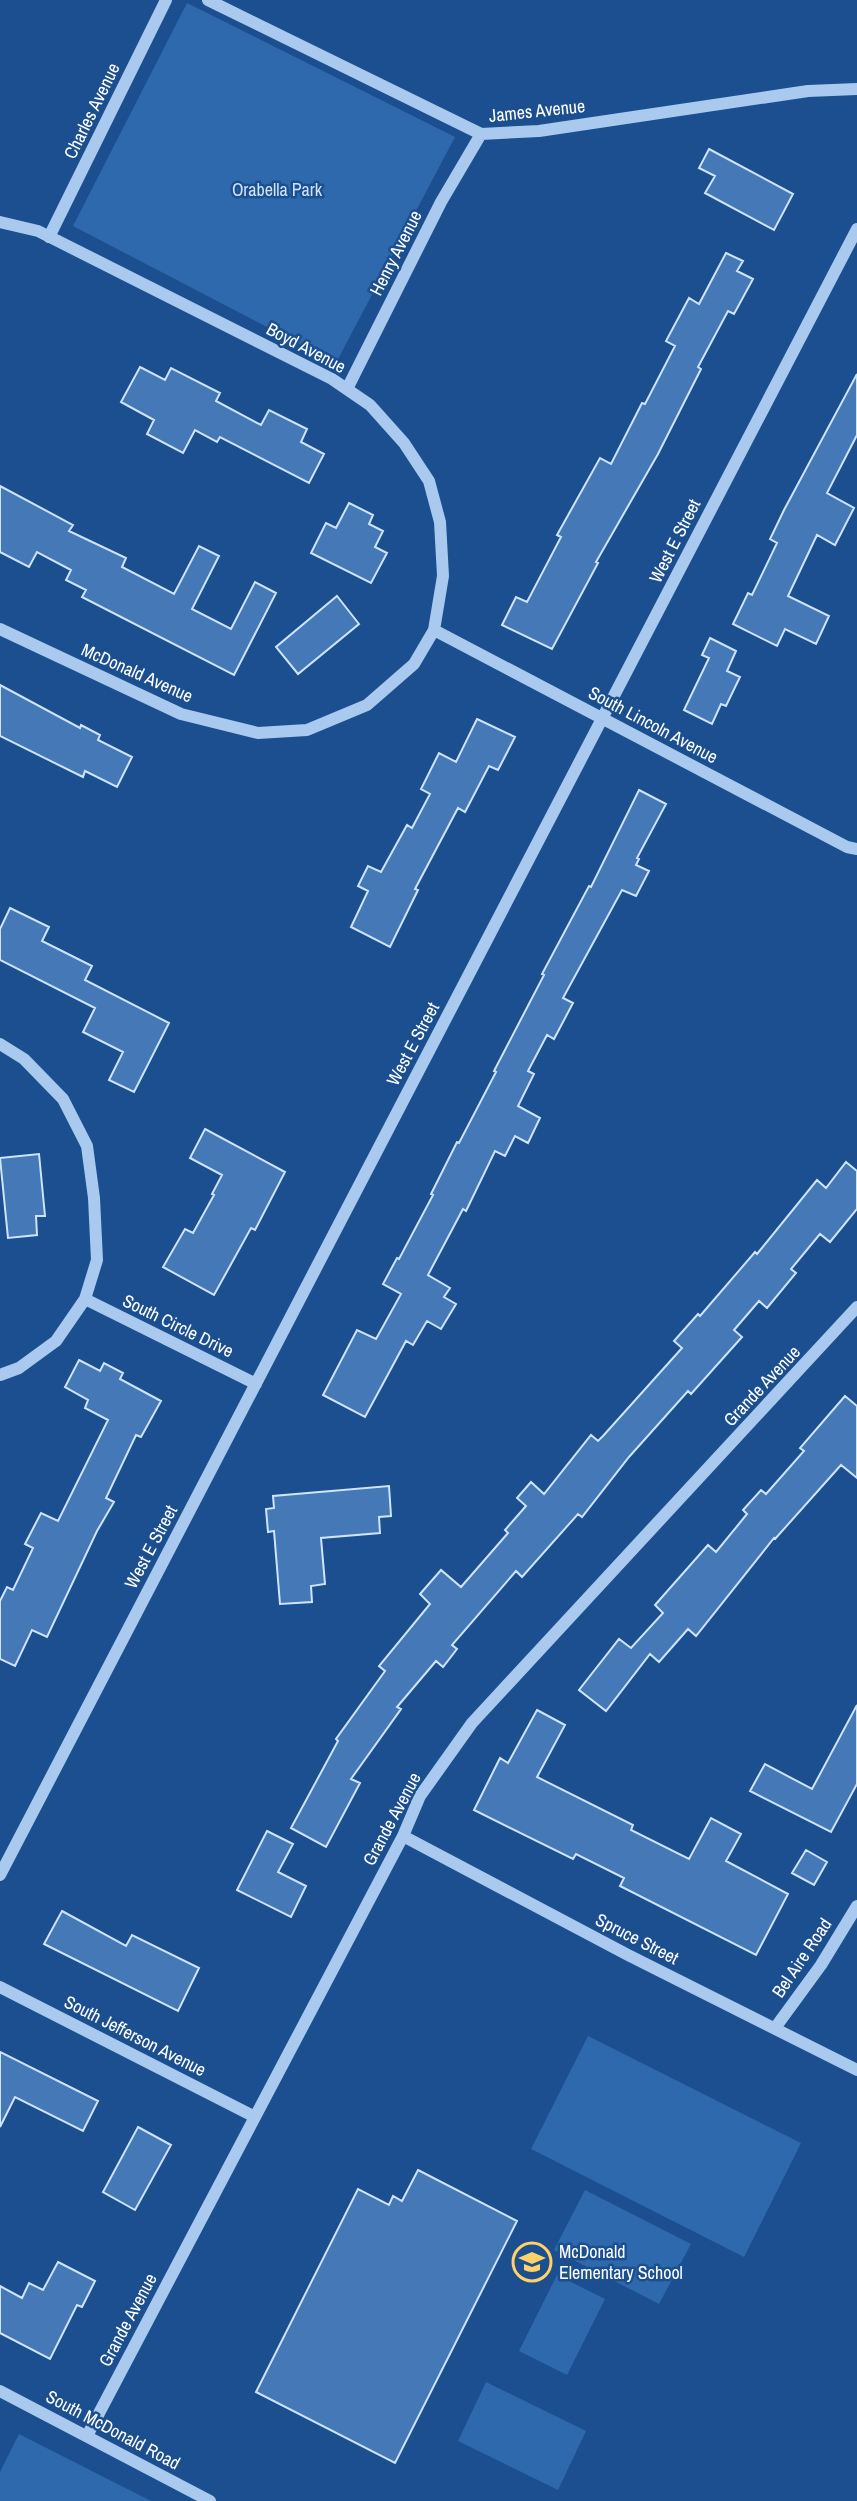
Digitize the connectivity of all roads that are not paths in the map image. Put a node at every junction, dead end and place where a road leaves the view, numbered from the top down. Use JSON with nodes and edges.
{"nodes":[{"id":1,"x":166,"y":0,"type":"edge"},
{"id":2,"x":208,"y":0,"type":"edge"},
{"id":3,"x":857,"y":89,"type":"edge"},
{"id":4,"x":481,"y":134,"type":"junction"},
{"id":5,"x":0,"y":222,"type":"edge"},
{"id":6,"x":857,"y":229,"type":"edge"},
{"id":7,"x":49,"y":237,"type":"junction"},
{"id":8,"x":347,"y":389,"type":"junction"},
{"id":9,"x":0,"y":629,"type":"edge"},
{"id":10,"x":434,"y":630,"type":"junction"},
{"id":11,"x":603,"y":719,"type":"junction"},
{"id":12,"x":857,"y":849,"type":"edge"},
{"id":13,"x":0,"y":1044,"type":"edge"},
{"id":14,"x":85,"y":1299,"type":"junction"},
{"id":15,"x":857,"y":1307,"type":"edge"},
{"id":16,"x":0,"y":1375,"type":"edge"},
{"id":17,"x":256,"y":1384,"type":"junction"},
{"id":18,"x":403,"y":1836,"type":"junction"},
{"id":19,"x":0,"y":1875,"type":"edge"},
{"id":20,"x":857,"y":1906,"type":"edge"},
{"id":21,"x":0,"y":1987,"type":"edge"},
{"id":22,"x":775,"y":2028,"type":"junction"},
{"id":23,"x":857,"y":2070,"type":"edge"},
{"id":24,"x":255,"y":2117,"type":"junction"},
{"id":25,"x":0,"y":2390,"type":"edge"},
{"id":26,"x":87,"y":2436,"type":"junction"},
{"id":27,"x":210,"y":2501,"type":"edge"}],
"edges":[{"from":1,"to":7,"type":"street","name":"Charles Avenue"},
{"from":2,"to":4,"type":"street","name":"James Avenue"},
{"from":3,"to":4,"type":"street","name":"James Avenue"},
{"from":4,"to":8,"type":"street","name":"Henry Avenue"},
{"from":5,"to":7,"type":"street","name":"Boyd Avenue"},
{"from":6,"to":11,"type":"street","name":"West E Street"},
{"from":7,"to":8,"type":"street","name":"Boyd Avenue"},
{"from":8,"to":10,"type":"street","name":"Boyd Avenue"},
{"from":9,"to":10,"type":"street","name":"McDonald Avenue"},
{"from":10,"to":11,"type":"street","name":"South Lincoln Avenue"},
{"from":11,"to":12,"type":"street","name":"South Lincoln Avenue"},
{"from":11,"to":17,"type":"street","name":"West E Street"},
{"from":13,"to":14,"type":"street"},
{"from":14,"to":16,"type":"street"},
{"from":14,"to":17,"type":"street","name":"South Circle Drive"},
{"from":15,"to":18,"type":"street","name":"Grande Avenue"},
{"from":17,"to":19,"type":"street","name":"West E Street"},
{"from":18,"to":22,"type":"street","name":"Spruce Street"},
{"from":18,"to":24,"type":"street","name":"Grande Avenue"},
{"from":20,"to":22,"type":"street","name":"Bel Aire Road"},
{"from":21,"to":24,"type":"street","name":"South Jefferson Avenue"},
{"from":22,"to":23,"type":"street","name":"Spruce Street"},
{"from":24,"to":26,"type":"street","name":"Grande Avenue"},
{"from":25,"to":26,"type":"street","name":"South McDonald Road"},
{"from":26,"to":27,"type":"street","name":"South McDonald Road"}]}
